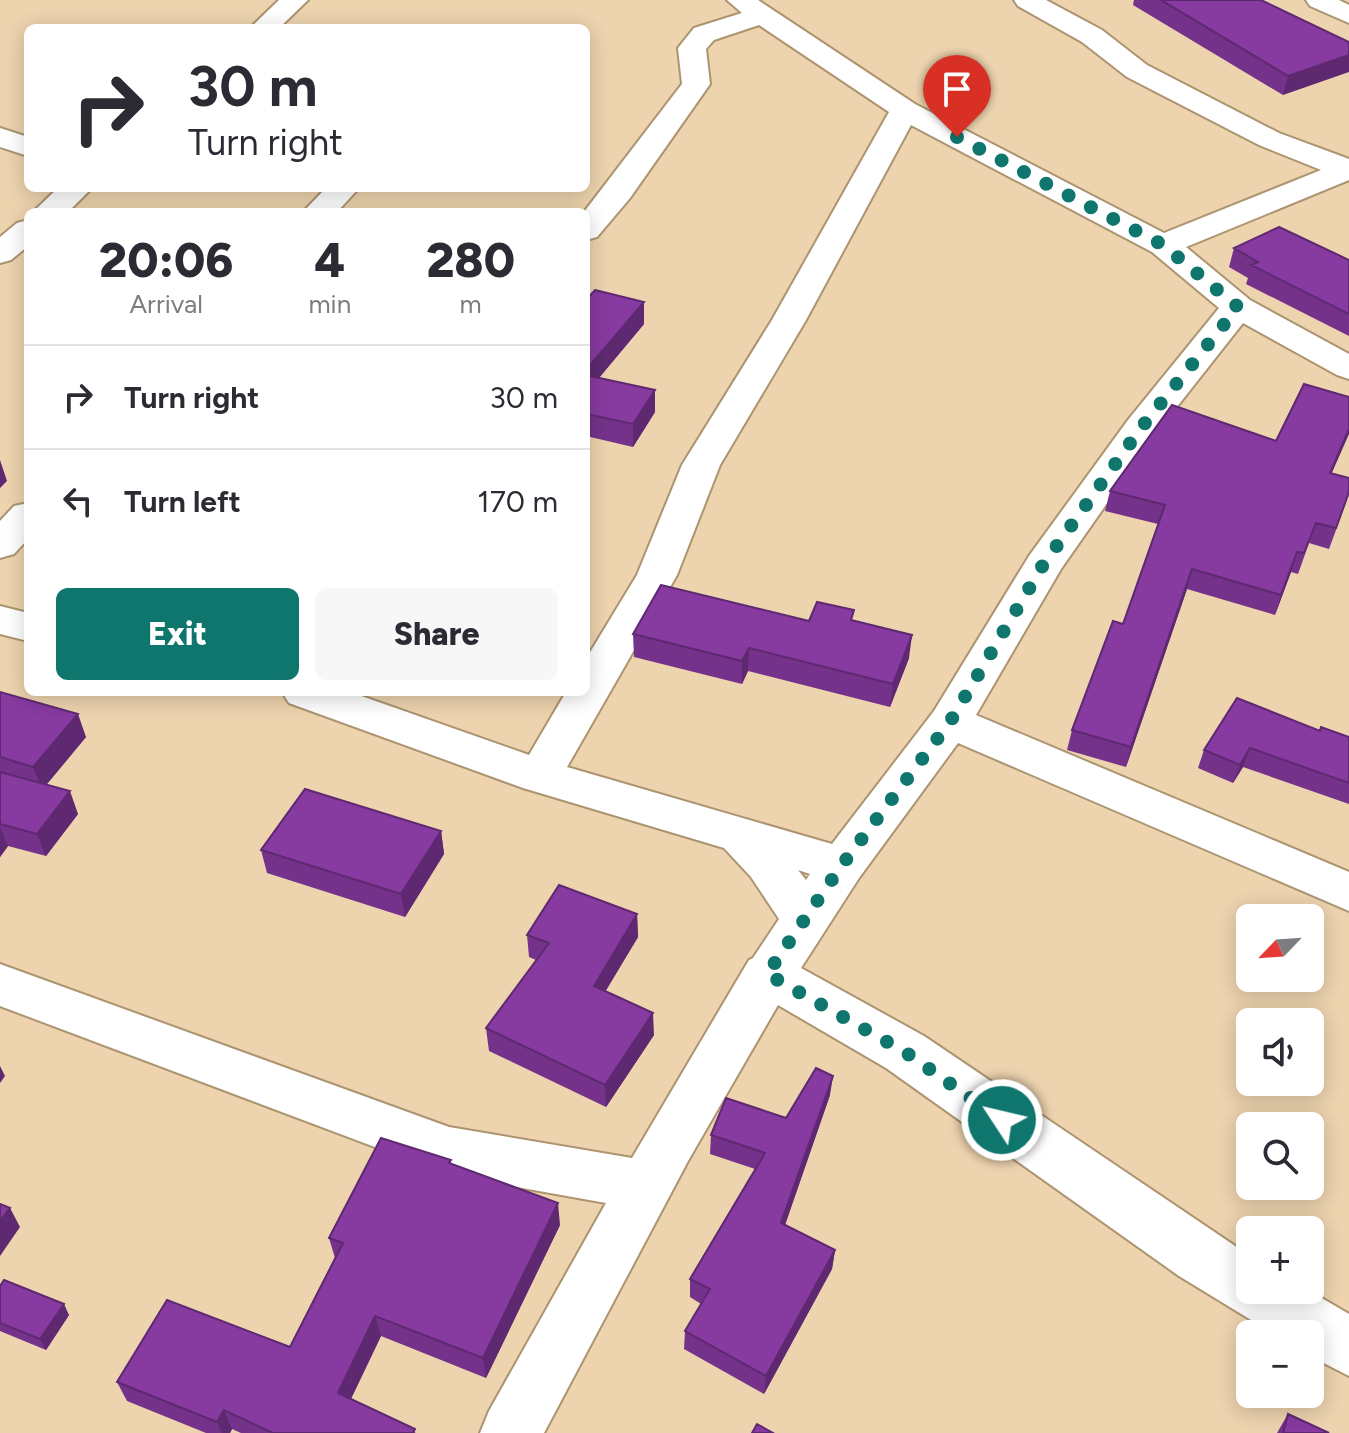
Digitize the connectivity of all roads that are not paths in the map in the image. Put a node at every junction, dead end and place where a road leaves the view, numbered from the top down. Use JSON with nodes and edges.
{"nodes":[{"id":1,"x":295,"y":0,"type":"edge"},
{"id":2,"x":1027,"y":0,"type":"edge"},
{"id":3,"x":1319,"y":0,"type":"edge"},
{"id":4,"x":752,"y":8,"type":"edge"},
{"id":5,"x":1349,"y":15,"type":"edge"},
{"id":6,"x":268,"y":24,"type":"edge"},
{"id":7,"x":905,"y":110,"type":"junction"},
{"id":8,"x":0,"y":137,"type":"edge"},
{"id":9,"x":24,"y":146,"type":"edge"},
{"id":10,"x":1349,"y":169,"type":"edge"},
{"id":11,"x":72,"y":192,"type":"edge"},
{"id":12,"x":340,"y":192,"type":"edge"},
{"id":13,"x":54,"y":208,"type":"edge"},
{"id":14,"x":323,"y":208,"type":"edge"},
{"id":15,"x":590,"y":225,"type":"edge"},
{"id":16,"x":24,"y":233,"type":"edge"},
{"id":17,"x":1163,"y":245,"type":"junction"},
{"id":18,"x":0,"y":253,"type":"edge"},
{"id":19,"x":1238,"y":307,"type":"junction"},
{"id":20,"x":1349,"y":368,"type":"edge"},
{"id":21,"x":24,"y":519,"type":"edge"},
{"id":22,"x":0,"y":545,"type":"edge"},
{"id":23,"x":0,"y":620,"type":"edge"},
{"id":24,"x":24,"y":626,"type":"edge"},
{"id":25,"x":590,"y":689,"type":"edge"},
{"id":26,"x":315,"y":696,"type":"edge"},
{"id":27,"x":586,"y":696,"type":"edge"},
{"id":28,"x":950,"y":722,"type":"junction"},
{"id":29,"x":539,"y":776,"type":"junction"},
{"id":30,"x":741,"y":836,"type":"junction"},
{"id":31,"x":842,"y":865,"type":"junction"},
{"id":32,"x":1349,"y":892,"type":"edge"},
{"id":33,"x":805,"y":918,"type":"junction"},
{"id":34,"x":767,"y":974,"type":"junction"},
{"id":35,"x":0,"y":985,"type":"edge"},
{"id":36,"x":646,"y":1185,"type":"junction"},
{"id":37,"x":1236,"y":1279,"type":"edge"},
{"id":38,"x":1277,"y":1304,"type":"edge"},
{"id":39,"x":1349,"y":1347,"type":"edge"},
{"id":40,"x":511,"y":1433,"type":"edge"}],
"edges":[{"from":1,"to":6,"type":"street"},
{"from":2,"to":10,"type":"street"},
{"from":3,"to":5,"type":"street"},
{"from":4,"to":7,"type":"street"},
{"from":4,"to":15,"type":"street"},
{"from":7,"to":17,"type":"street"},
{"from":7,"to":25,"type":"street"},
{"from":8,"to":9,"type":"street"},
{"from":10,"to":17,"type":"street"},
{"from":11,"to":13,"type":"street"},
{"from":12,"to":14,"type":"street"},
{"from":16,"to":18,"type":"street"},
{"from":17,"to":19,"type":"street"},
{"from":19,"to":20,"type":"street"},
{"from":19,"to":28,"type":"street"},
{"from":21,"to":22,"type":"street"},
{"from":23,"to":24,"type":"street"},
{"from":26,"to":29,"type":"street"},
{"from":27,"to":29,"type":"street"},
{"from":28,"to":31,"type":"street"},
{"from":28,"to":32,"type":"street"},
{"from":29,"to":30,"type":"street"},
{"from":30,"to":31,"type":"street"},
{"from":30,"to":33,"type":"street"},
{"from":31,"to":33,"type":"street"},
{"from":33,"to":34,"type":"street"},
{"from":34,"to":36,"type":"street"},
{"from":34,"to":37,"type":"street"},
{"from":35,"to":36,"type":"street"},
{"from":36,"to":40,"type":"street"},
{"from":38,"to":39,"type":"street"}]}
